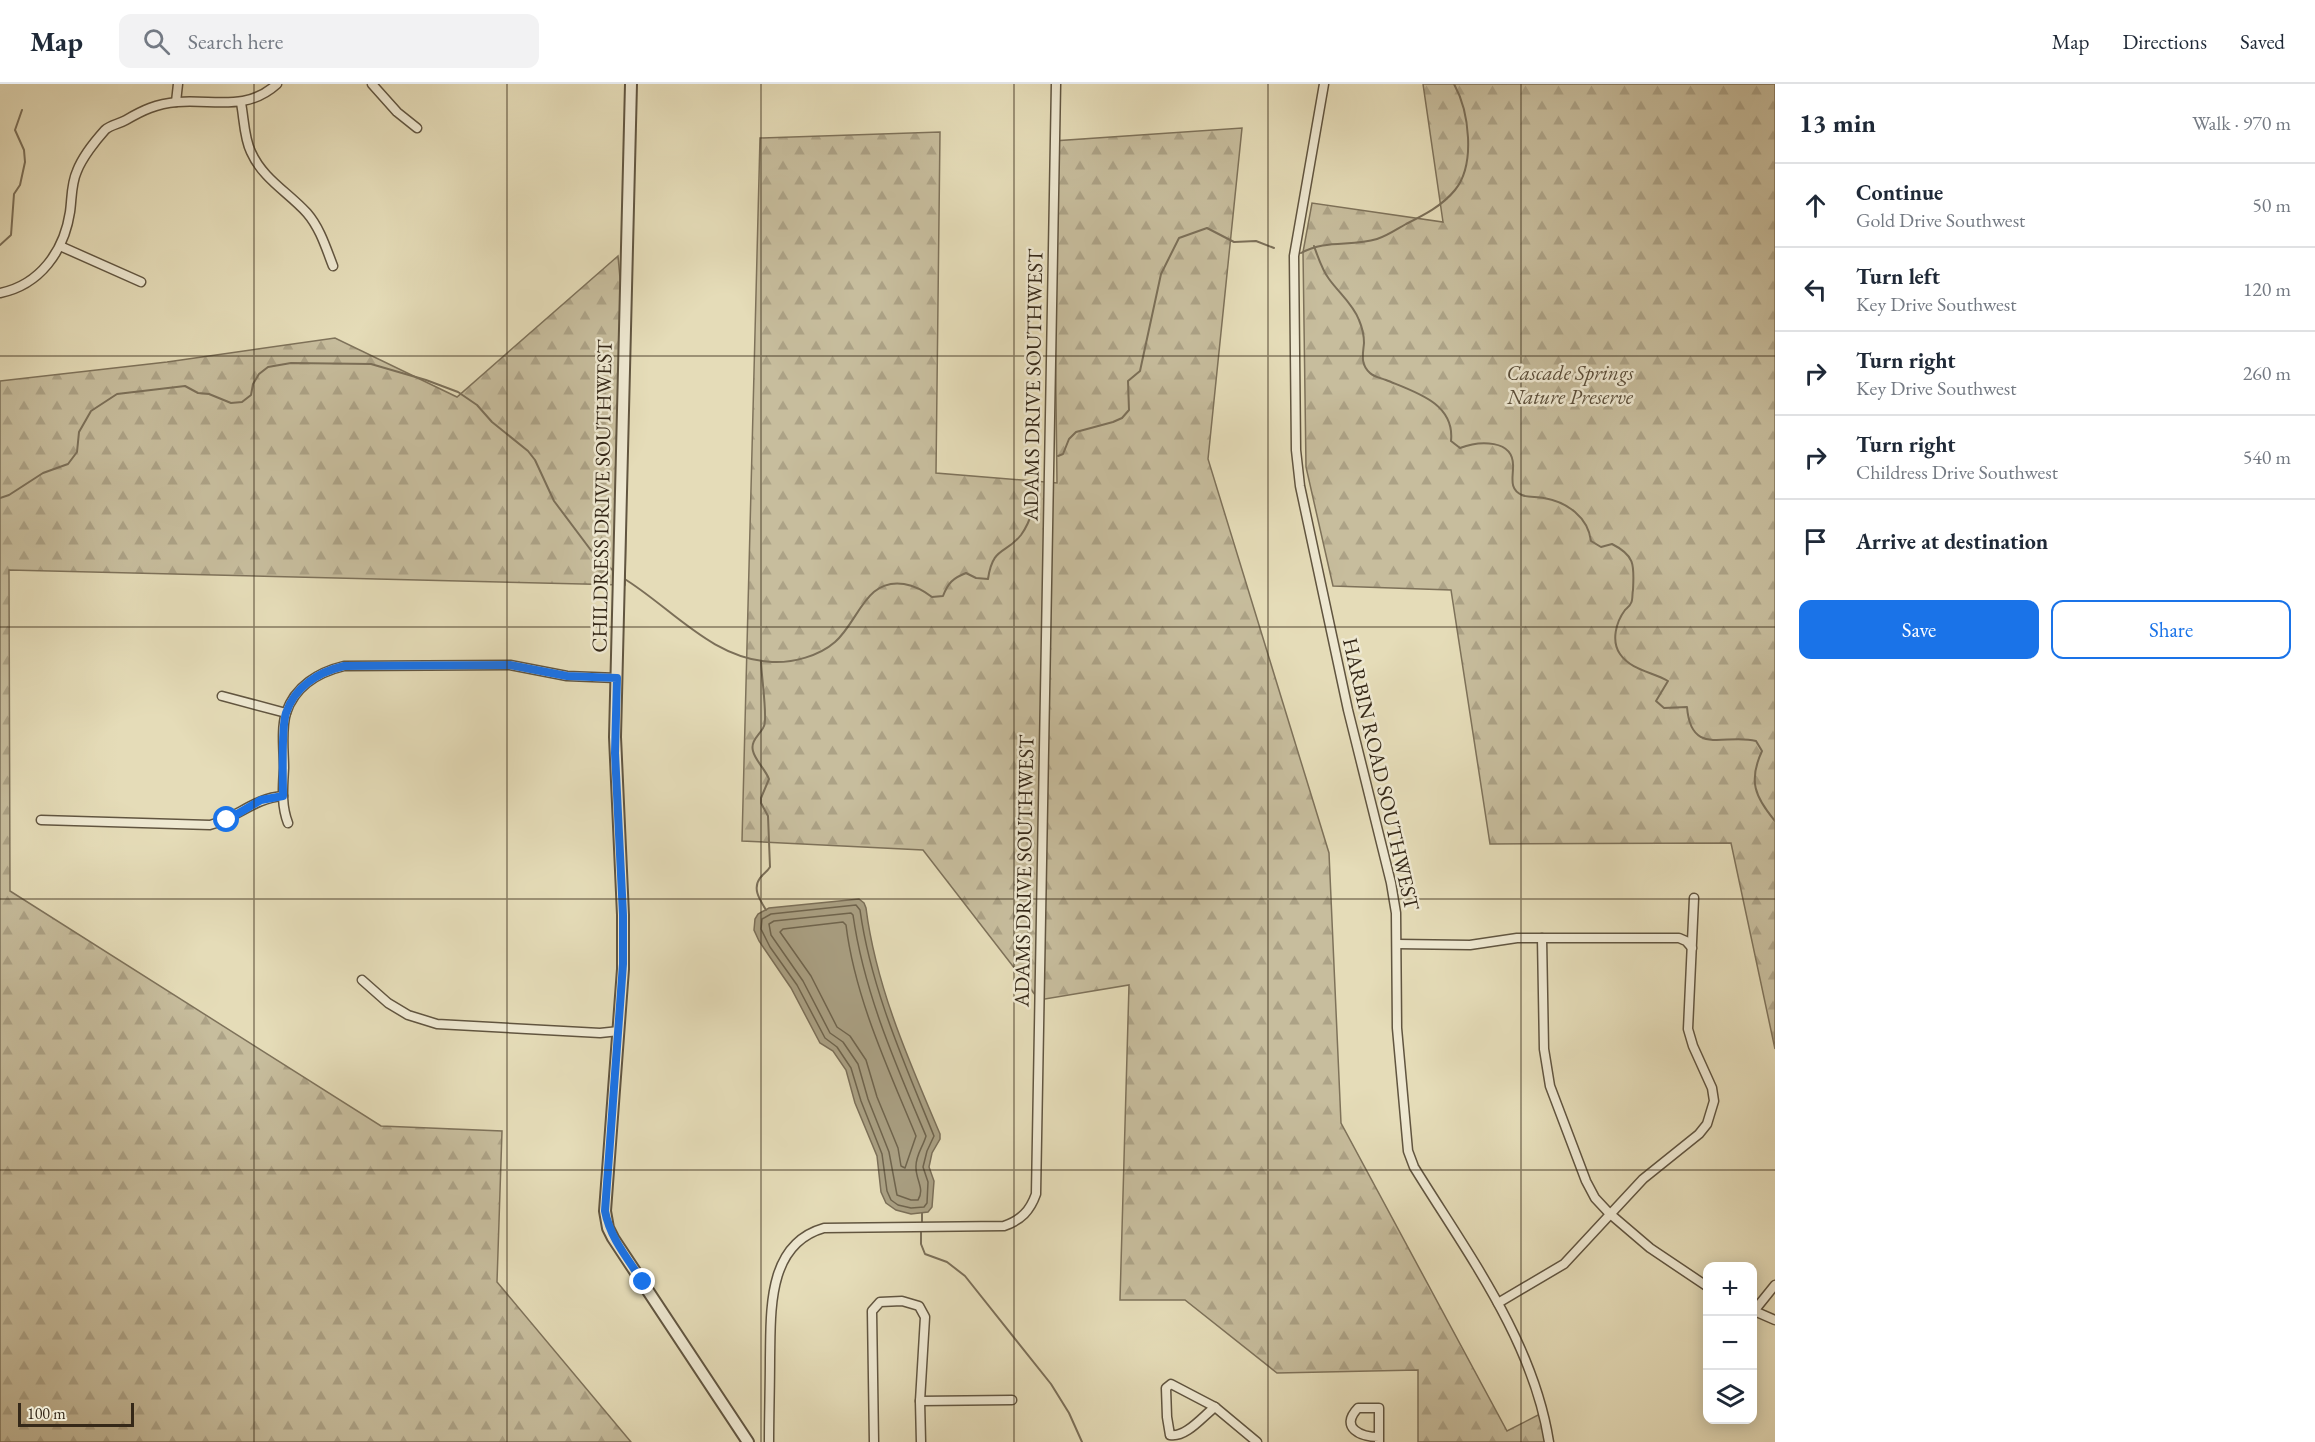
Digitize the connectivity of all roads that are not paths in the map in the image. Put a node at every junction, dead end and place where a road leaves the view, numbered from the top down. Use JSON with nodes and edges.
{"nodes":[{"id":1,"x":178,"y":84,"type":"edge"},
{"id":2,"x":278,"y":84,"type":"edge"},
{"id":3,"x":372,"y":84,"type":"edge"},
{"id":4,"x":631,"y":84,"type":"edge"},
{"id":5,"x":1056,"y":84,"type":"edge"},
{"id":6,"x":1324,"y":84,"type":"edge"},
{"id":7,"x":176,"y":102,"type":"junction"},
{"id":8,"x":241,"y":103,"type":"junction"},
{"id":9,"x":417,"y":129,"type":"dead end"},
{"id":10,"x":60,"y":246,"type":"junction"},
{"id":11,"x":333,"y":266,"type":"dead end"},
{"id":12,"x":141,"y":282,"type":"dead end"},
{"id":13,"x":0,"y":293,"type":"edge"},
{"id":14,"x":617,"y":678,"type":"junction"},
{"id":15,"x":222,"y":696,"type":"dead end"},
{"id":16,"x":286,"y":713,"type":"junction"},
{"id":17,"x":283,"y":796,"type":"junction"},
{"id":18,"x":42,"y":820,"type":"dead end"},
{"id":19,"x":288,"y":823,"type":"dead end"},
{"id":20,"x":1694,"y":898,"type":"dead end"},
{"id":21,"x":1542,"y":938,"type":"junction"},
{"id":22,"x":1397,"y":944,"type":"junction"},
{"id":23,"x":1692,"y":949,"type":"junction"},
{"id":24,"x":362,"y":980,"type":"dead end"},
{"id":25,"x":619,"y":1031,"type":"junction"},
{"id":26,"x":1609,"y":1213,"type":"junction"},
{"id":27,"x":1703,"y":1284,"type":"edge"},
{"id":28,"x":1775,"y":1285,"type":"edge"},
{"id":29,"x":1498,"y":1303,"type":"junction"},
{"id":30,"x":1757,"y":1305,"type":"edge"},
{"id":31,"x":1757,"y":1312,"type":"edge"},
{"id":32,"x":1775,"y":1320,"type":"edge"},
{"id":33,"x":1011,"y":1400,"type":"dead end"},
{"id":34,"x":920,"y":1401,"type":"junction"},
{"id":35,"x":1215,"y":1407,"type":"junction"},
{"id":36,"x":748,"y":1442,"type":"edge"},
{"id":37,"x":769,"y":1442,"type":"edge"},
{"id":38,"x":874,"y":1442,"type":"edge"},
{"id":39,"x":921,"y":1442,"type":"edge"},
{"id":40,"x":1257,"y":1442,"type":"edge"},
{"id":41,"x":1549,"y":1442,"type":"edge"}],
"edges":[{"from":1,"to":7,"type":"street"},
{"from":2,"to":8,"type":"street"},
{"from":3,"to":9,"type":"street"},
{"from":4,"to":14,"type":"street","name":"CHILDRESS DRIVE SOUTHWEST"},
{"from":5,"to":37,"type":"street","name":"ADAMS DRIVE SOUTHWEST"},
{"from":6,"to":22,"type":"street","name":"HARBIN ROAD SOUTHWEST"},
{"from":7,"to":8,"type":"street"},
{"from":7,"to":10,"type":"street"},
{"from":8,"to":11,"type":"street"},
{"from":10,"to":12,"type":"street"},
{"from":10,"to":13,"type":"street"},
{"from":14,"to":16,"type":"street"},
{"from":14,"to":25,"type":"street","name":"CHILDRESS DRIVE SOUTHWEST"},
{"from":15,"to":16,"type":"street"},
{"from":16,"to":17,"type":"street"},
{"from":17,"to":18,"type":"street"},
{"from":17,"to":19,"type":"street"},
{"from":20,"to":23,"type":"street"},
{"from":21,"to":22,"type":"street"},
{"from":21,"to":23,"type":"street"},
{"from":21,"to":26,"type":"street"},
{"from":22,"to":29,"type":"street","name":"HARBIN ROAD SOUTHWEST"},
{"from":23,"to":26,"type":"street"},
{"from":24,"to":25,"type":"street"},
{"from":25,"to":36,"type":"street","name":"CHILDRESS DRIVE SOUTHWEST"},
{"from":26,"to":27,"type":"street"},
{"from":26,"to":29,"type":"street"},
{"from":28,"to":30,"type":"street"},
{"from":29,"to":41,"type":"street","name":"HARBIN ROAD SOUTHWEST"},
{"from":31,"to":32,"type":"street"},
{"from":33,"to":34,"type":"street"},
{"from":34,"to":38,"type":"street"},
{"from":34,"to":39,"type":"street"},
{"from":35,"to":35,"type":"street"},
{"from":35,"to":40,"type":"street"}]}
